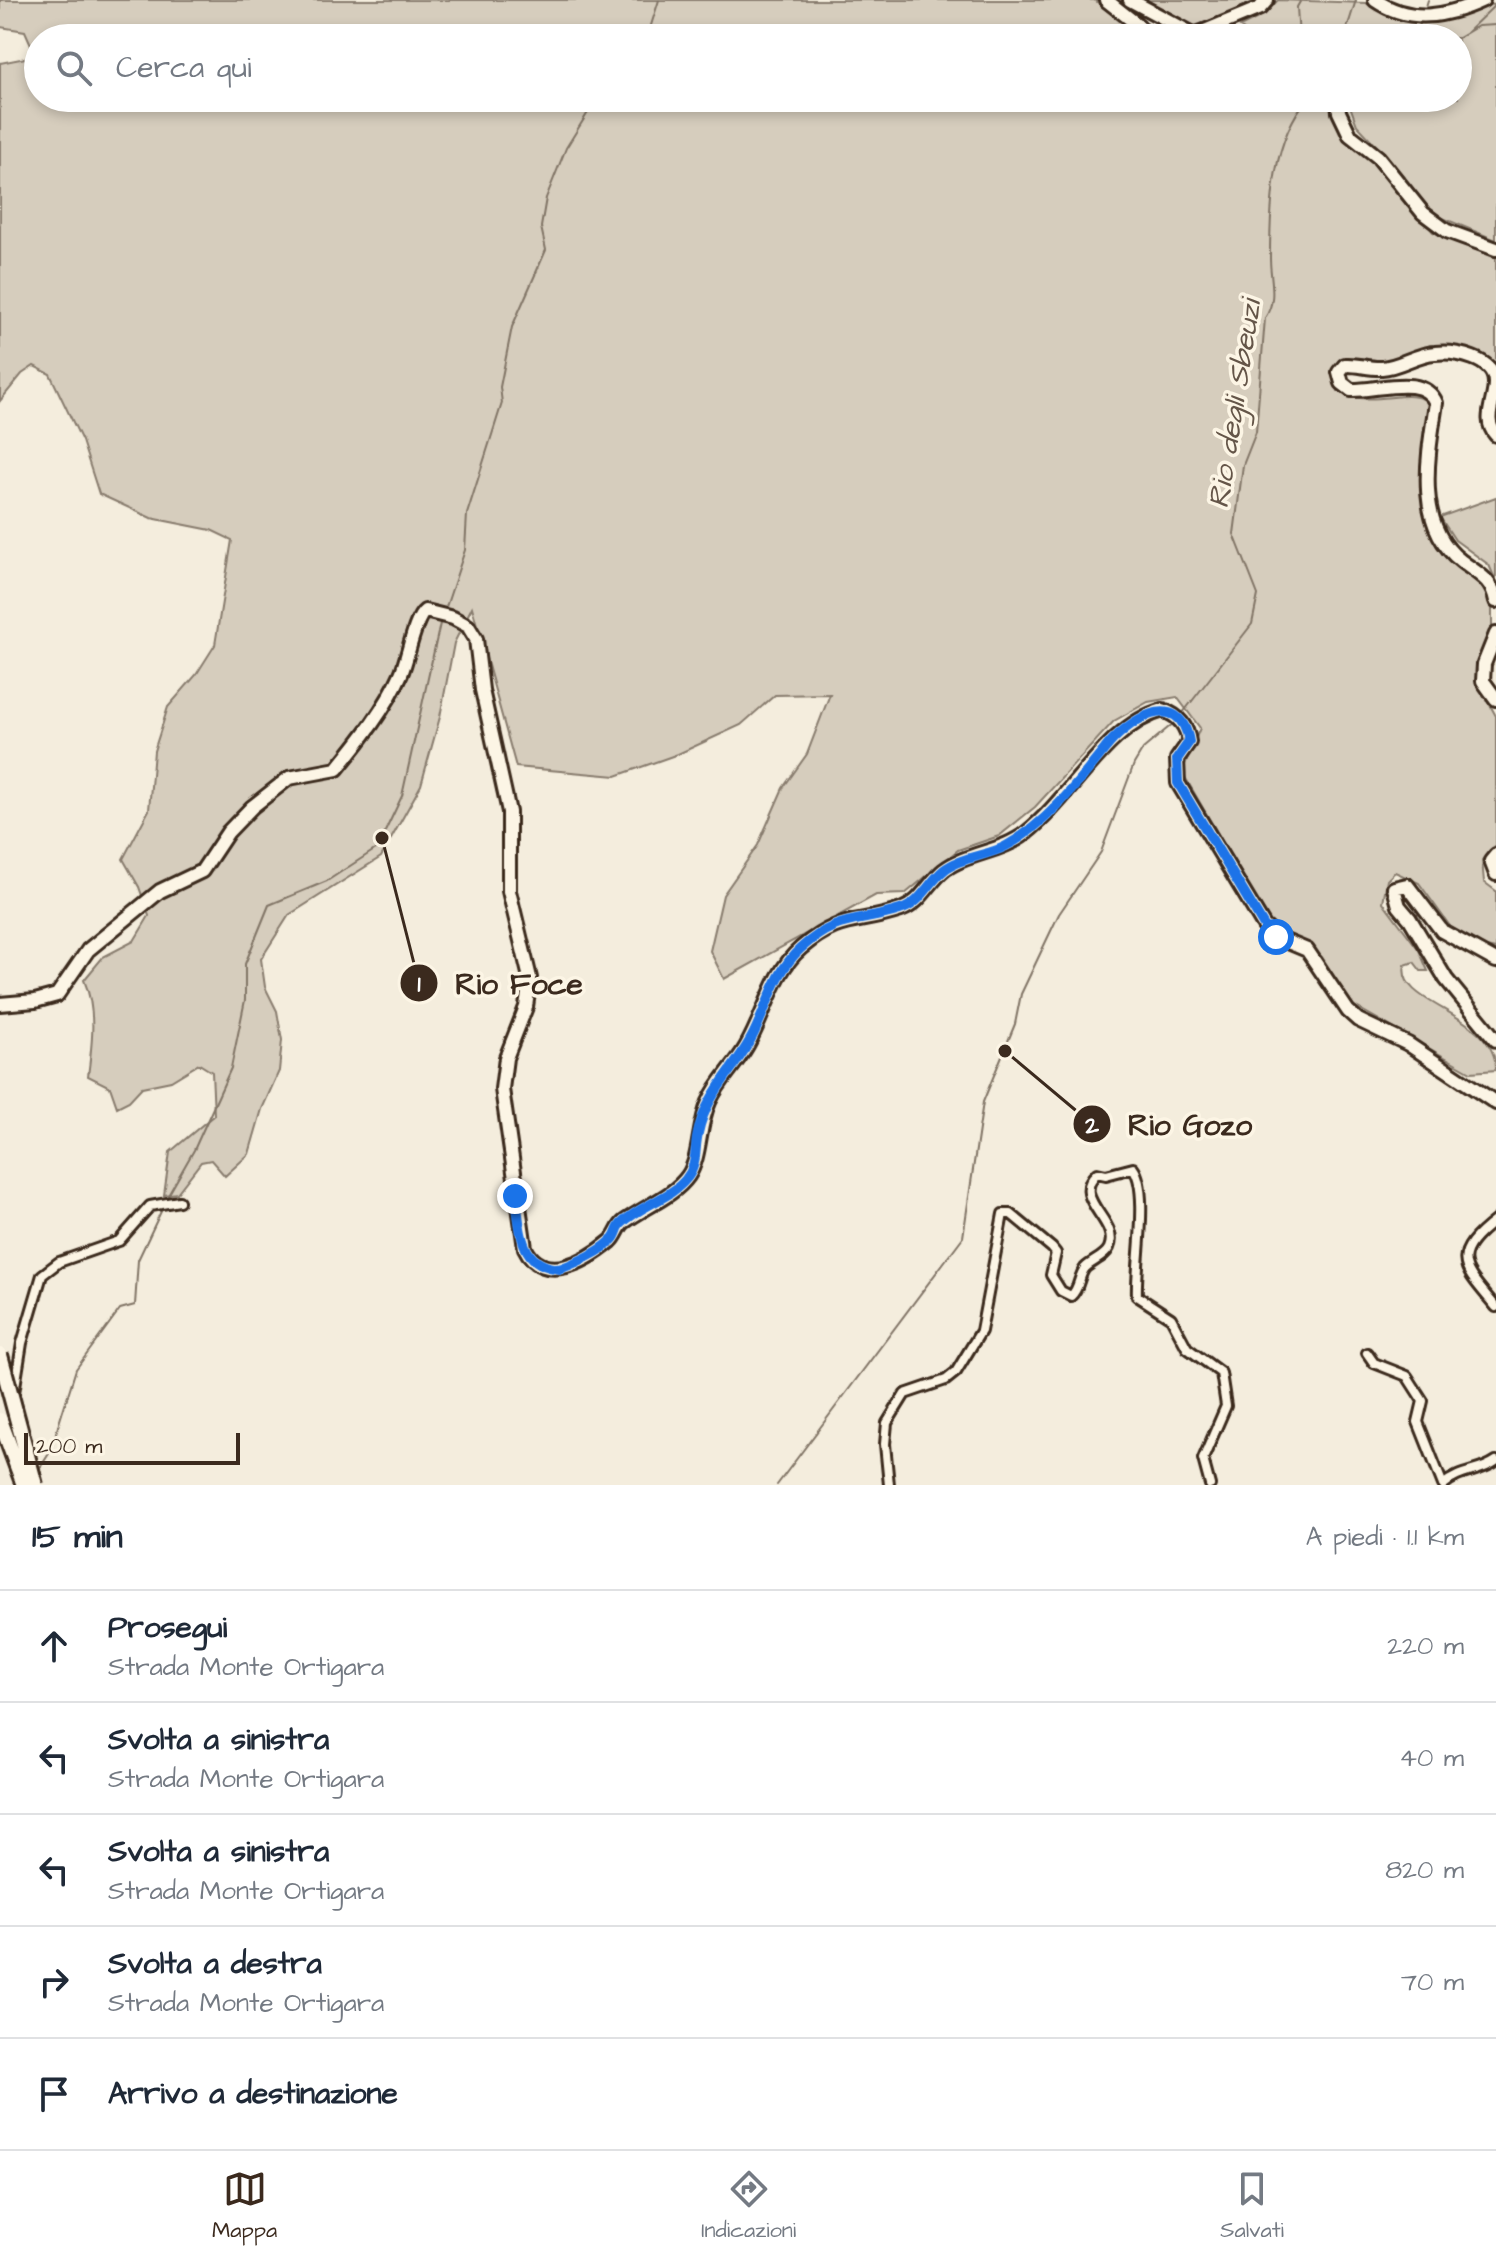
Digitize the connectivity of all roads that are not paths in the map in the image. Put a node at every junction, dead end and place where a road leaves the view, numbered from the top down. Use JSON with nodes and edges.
{"nodes":[{"id":1,"x":1106,"y":0,"type":"edge"},
{"id":2,"x":1130,"y":0,"type":"edge"},
{"id":3,"x":1267,"y":0,"type":"edge"},
{"id":4,"x":1375,"y":0,"type":"edge"},
{"id":5,"x":1483,"y":0,"type":"edge"},
{"id":6,"x":1136,"y":24,"type":"edge"},
{"id":7,"x":1175,"y":24,"type":"edge"},
{"id":8,"x":1221,"y":24,"type":"edge"},
{"id":9,"x":1339,"y":112,"type":"edge"},
{"id":10,"x":1496,"y":249,"type":"edge"},
{"id":11,"x":1496,"y":435,"type":"edge"},
{"id":12,"x":1496,"y":601,"type":"edge"},
{"id":13,"x":1496,"y":634,"type":"edge"},
{"id":14,"x":1496,"y":699,"type":"edge"},
{"id":15,"x":1496,"y":855,"type":"edge"},
{"id":16,"x":1496,"y":874,"type":"edge"},
{"id":17,"x":1496,"y":961,"type":"edge"},
{"id":18,"x":0,"y":1004,"type":"edge"},
{"id":19,"x":1496,"y":1040,"type":"edge"},
{"id":20,"x":1496,"y":1103,"type":"edge"},
{"id":21,"x":179,"y":1201,"type":"dead end"},
{"id":22,"x":1496,"y":1220,"type":"edge"},
{"id":23,"x":1496,"y":1307,"type":"edge"},
{"id":24,"x":1367,"y":1353,"type":"dead end"},
{"id":25,"x":0,"y":1355,"type":"edge"},
{"id":26,"x":0,"y":1420,"type":"edge"},
{"id":27,"x":1496,"y":1461,"type":"edge"},
{"id":28,"x":21,"y":1485,"type":"edge"},
{"id":29,"x":35,"y":1485,"type":"edge"},
{"id":30,"x":889,"y":1485,"type":"edge"},
{"id":31,"x":1210,"y":1485,"type":"edge"},
{"id":32,"x":1443,"y":1485,"type":"edge"}],
"edges":[{"from":1,"to":6,"type":"main road"},
{"from":2,"to":7,"type":"main road"},
{"from":3,"to":8,"type":"main road"},
{"from":4,"to":5,"type":"main road"},
{"from":9,"to":10,"type":"main road"},
{"from":11,"to":12,"type":"main road"},
{"from":13,"to":14,"type":"main road"},
{"from":15,"to":16,"type":"main road"},
{"from":17,"to":19,"type":"main road"},
{"from":18,"to":20,"type":"main road"},
{"from":21,"to":28,"type":"street"},
{"from":22,"to":23,"type":"street"},
{"from":24,"to":32,"type":"street"},
{"from":25,"to":29,"type":"highway","bridge":true},
{"from":26,"to":28,"type":"highway","bridge":true},
{"from":27,"to":32,"type":"street"},
{"from":30,"to":31,"type":"street"}]}
